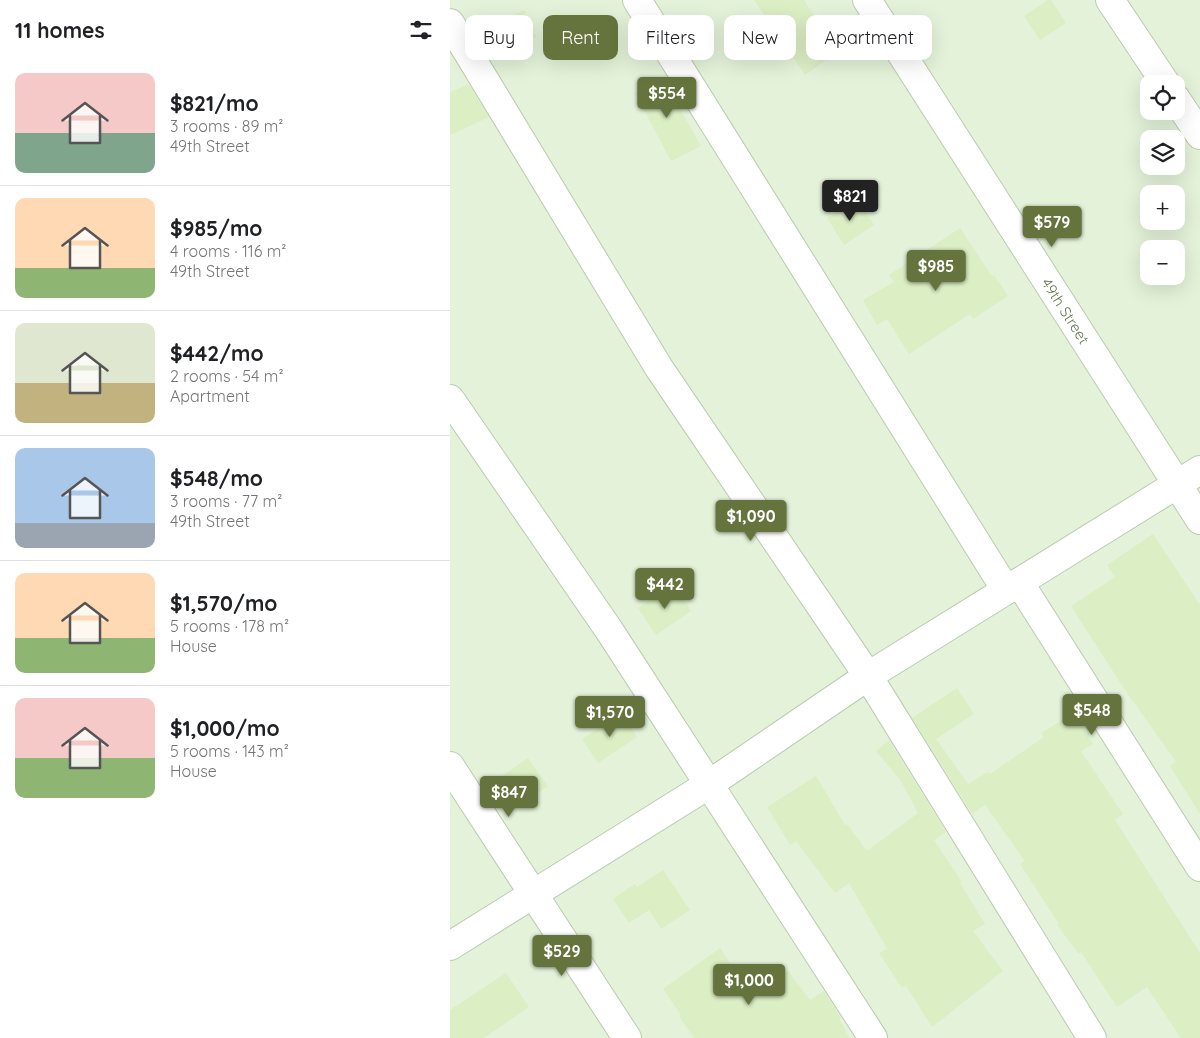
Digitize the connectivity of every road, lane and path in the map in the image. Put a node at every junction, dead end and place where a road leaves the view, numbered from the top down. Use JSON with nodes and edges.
{"nodes":[{"id":1,"x":637,"y":0,"type":"edge"},
{"id":2,"x":867,"y":0,"type":"edge"},
{"id":3,"x":1110,"y":0,"type":"edge"},
{"id":4,"x":450,"y":23,"type":"edge"},
{"id":5,"x":1160,"y":75,"type":"edge"},
{"id":6,"x":1185,"y":112,"type":"edge"},
{"id":7,"x":1200,"y":135,"type":"edge"},
{"id":8,"x":450,"y":399,"type":"edge"},
{"id":9,"x":1200,"y":470,"type":"edge"},
{"id":10,"x":1178,"y":484,"type":"junction"},
{"id":11,"x":1200,"y":520,"type":"edge"},
{"id":12,"x":1013,"y":586,"type":"junction"},
{"id":13,"x":868,"y":676,"type":"junction"},
{"id":14,"x":450,"y":766,"type":"edge"},
{"id":15,"x":708,"y":785,"type":"junction"},
{"id":16,"x":1200,"y":867,"type":"edge"},
{"id":17,"x":533,"y":893,"type":"junction"},
{"id":18,"x":450,"y":946,"type":"edge"},
{"id":19,"x":626,"y":1038,"type":"edge"},
{"id":20,"x":873,"y":1038,"type":"edge"},
{"id":21,"x":1092,"y":1038,"type":"edge"}],
"edges":[{"from":1,"to":12,"type":"street"},
{"from":2,"to":10,"type":"street","name":"49th Street"},
{"from":3,"to":5,"type":"street"},
{"from":4,"to":13,"type":"street"},
{"from":6,"to":7,"type":"street"},
{"from":8,"to":15,"type":"street"},
{"from":9,"to":10,"type":"street"},
{"from":10,"to":11,"type":"street","name":"49th Street"},
{"from":10,"to":12,"type":"street"},
{"from":12,"to":13,"type":"street"},
{"from":12,"to":16,"type":"street"},
{"from":13,"to":15,"type":"street"},
{"from":13,"to":21,"type":"street"},
{"from":14,"to":17,"type":"street"},
{"from":15,"to":17,"type":"street"},
{"from":15,"to":20,"type":"street"},
{"from":17,"to":18,"type":"street"},
{"from":17,"to":19,"type":"street"}]}
